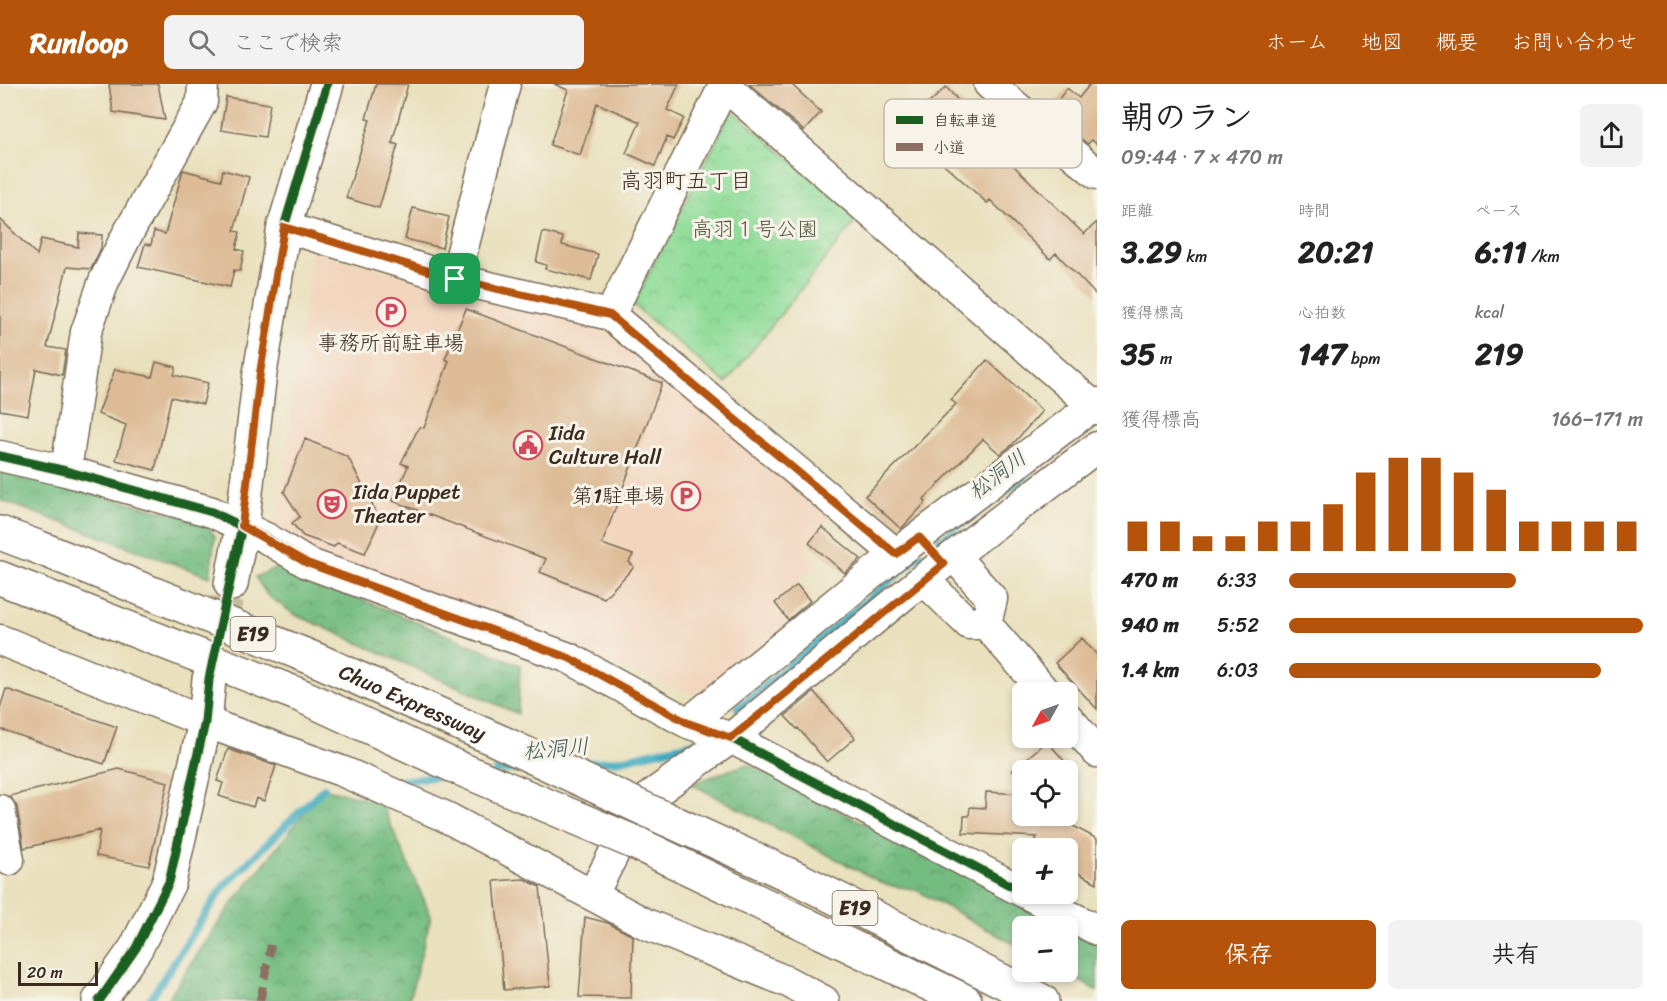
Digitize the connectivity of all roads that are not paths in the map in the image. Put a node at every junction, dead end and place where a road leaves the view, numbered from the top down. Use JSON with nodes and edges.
{"nodes":[{"id":1,"x":203,"y":84,"type":"edge"},
{"id":2,"x":327,"y":84,"type":"edge"},
{"id":3,"x":505,"y":84,"type":"edge"},
{"id":4,"x":725,"y":84,"type":"edge"},
{"id":5,"x":989,"y":84,"type":"edge"},
{"id":6,"x":1007,"y":99,"type":"edge"},
{"id":7,"x":1082,"y":162,"type":"edge"},
{"id":8,"x":1097,"y":174,"type":"edge"},
{"id":9,"x":284,"y":227,"type":"junction"},
{"id":10,"x":455,"y":279,"type":"junction"},
{"id":11,"x":610,"y":315,"type":"junction"},
{"id":12,"x":1096,"y":406,"type":"edge"},
{"id":13,"x":1097,"y":447,"type":"edge"},
{"id":14,"x":0,"y":456,"type":"edge"},
{"id":15,"x":66,"y":471,"type":"junction"},
{"id":16,"x":242,"y":526,"type":"junction"},
{"id":17,"x":0,"y":533,"type":"edge"},
{"id":18,"x":907,"y":546,"type":"junction"},
{"id":19,"x":940,"y":566,"type":"junction"},
{"id":20,"x":0,"y":578,"type":"edge"},
{"id":21,"x":231,"y":584,"type":"tunnel mouth"},
{"id":22,"x":986,"y":624,"type":"junction"},
{"id":23,"x":0,"y":640,"type":"edge"},
{"id":24,"x":208,"y":679,"type":"tunnel mouth"},
{"id":25,"x":1036,"y":682,"type":"edge"},
{"id":26,"x":205,"y":722,"type":"junction"},
{"id":27,"x":688,"y":723,"type":"junction"},
{"id":28,"x":1078,"y":730,"type":"edge"},
{"id":29,"x":731,"y":738,"type":"junction"},
{"id":30,"x":1097,"y":752,"type":"edge"},
{"id":31,"x":0,"y":810,"type":"edge"},
{"id":32,"x":9,"y":860,"type":"dead end"},
{"id":33,"x":1012,"y":886,"type":"edge"},
{"id":34,"x":593,"y":894,"type":"junction"},
{"id":35,"x":1046,"y":904,"type":"edge"},
{"id":36,"x":1097,"y":930,"type":"edge"},
{"id":37,"x":99,"y":1001,"type":"edge"},
{"id":38,"x":824,"y":1001,"type":"edge"},
{"id":39,"x":965,"y":1001,"type":"edge"},
{"id":40,"x":1042,"y":1001,"type":"edge"}],
"edges":[{"from":1,"to":15,"type":"street"},
{"from":2,"to":9,"type":"main road"},
{"from":3,"to":10,"type":"street"},
{"from":4,"to":11,"type":"street"},
{"from":4,"to":12,"type":"street"},
{"from":5,"to":6,"type":"street"},
{"from":7,"to":8,"type":"street"},
{"from":9,"to":10,"type":"street"},
{"from":9,"to":16,"type":"main road"},
{"from":10,"to":11,"type":"street"},
{"from":11,"to":18,"type":"street"},
{"from":12,"to":18,"type":"street"},
{"from":13,"to":19,"type":"street"},
{"from":14,"to":15,"type":"street"},
{"from":15,"to":16,"type":"street"},
{"from":16,"to":21,"type":"main road"},
{"from":16,"to":27,"type":"street"},
{"from":17,"to":40,"type":"main road","name":"Chuo Expressway","number":"E19","bridge":true},
{"from":18,"to":19,"type":"street"},
{"from":18,"to":27,"type":"street"},
{"from":19,"to":22,"type":"street"},
{"from":19,"to":22,"type":"street"},
{"from":19,"to":29,"type":"street"},
{"from":20,"to":39,"type":"main road","name":"Chuo Expressway","number":"E19","bridge":true},
{"from":22,"to":25,"type":"street"},
{"from":23,"to":26,"type":"street"},
{"from":24,"to":26,"type":"main road"},
{"from":26,"to":34,"type":"street"},
{"from":26,"to":37,"type":"main road"},
{"from":27,"to":29,"type":"street"},
{"from":28,"to":30,"type":"street"},
{"from":29,"to":33,"type":"street"},
{"from":29,"to":34,"type":"street"},
{"from":31,"to":32,"type":"street"},
{"from":34,"to":38,"type":"street"},
{"from":35,"to":36,"type":"street"}]}
